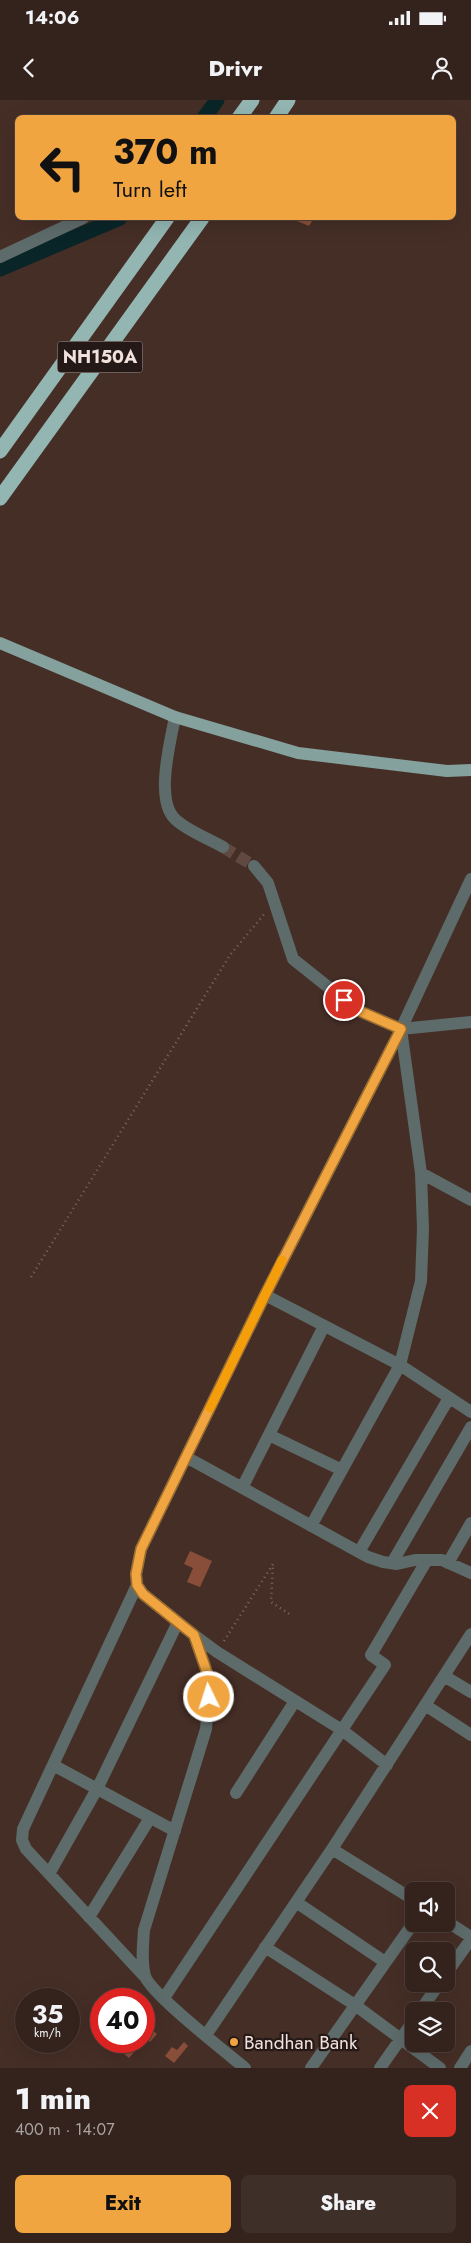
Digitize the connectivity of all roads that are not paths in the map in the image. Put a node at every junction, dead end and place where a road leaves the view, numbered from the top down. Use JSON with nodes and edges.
{"nodes":[{"id":1,"x":252,"y":100,"type":"edge"},
{"id":2,"x":288,"y":100,"type":"edge"},
{"id":3,"x":241,"y":115,"type":"edge"},
{"id":4,"x":278,"y":115,"type":"edge"},
{"id":5,"x":80,"y":220,"type":"edge"},
{"id":6,"x":166,"y":220,"type":"edge"},
{"id":7,"x":201,"y":220,"type":"edge"},
{"id":8,"x":0,"y":257,"type":"edge"},
{"id":9,"x":0,"y":452,"type":"edge"},
{"id":10,"x":0,"y":498,"type":"edge"},
{"id":11,"x":0,"y":643,"type":"edge"},
{"id":12,"x":175,"y":718,"type":"junction"},
{"id":13,"x":471,"y":770,"type":"edge"},
{"id":14,"x":223,"y":847,"type":"tunnel mouth"},
{"id":15,"x":254,"y":866,"type":"tunnel mouth"},
{"id":16,"x":471,"y":879,"type":"edge"},
{"id":17,"x":471,"y":1022,"type":"edge"},
{"id":18,"x":401,"y":1029,"type":"junction"},
{"id":19,"x":421,"y":1174,"type":"junction"},
{"id":20,"x":471,"y":1200,"type":"edge"},
{"id":21,"x":265,"y":1295,"type":"junction"},
{"id":22,"x":324,"y":1326,"type":"junction"},
{"id":23,"x":400,"y":1365,"type":"junction"},
{"id":24,"x":449,"y":1398,"type":"junction"},
{"id":25,"x":471,"y":1412,"type":"edge"},
{"id":26,"x":471,"y":1427,"type":"edge"},
{"id":27,"x":269,"y":1434,"type":"junction"},
{"id":28,"x":186,"y":1457,"type":"junction"},
{"id":29,"x":342,"y":1470,"type":"junction"},
{"id":30,"x":242,"y":1488,"type":"junction"},
{"id":31,"x":471,"y":1523,"type":"edge"},
{"id":32,"x":311,"y":1526,"type":"junction"},
{"id":33,"x":359,"y":1552,"type":"junction"},
{"id":34,"x":427,"y":1560,"type":"junction"},
{"id":35,"x":392,"y":1563,"type":"junction"},
{"id":36,"x":448,"y":1563,"type":"junction"},
{"id":37,"x":471,"y":1574,"type":"edge"},
{"id":38,"x":137,"y":1585,"type":"junction"},
{"id":39,"x":178,"y":1622,"type":"junction"},
{"id":40,"x":194,"y":1635,"type":"junction"},
{"id":41,"x":470,"y":1636,"type":"edge"},
{"id":42,"x":444,"y":1676,"type":"junction"},
{"id":43,"x":471,"y":1692,"type":"edge"},
{"id":44,"x":295,"y":1701,"type":"junction"},
{"id":45,"x":425,"y":1705,"type":"junction"},
{"id":46,"x":342,"y":1730,"type":"junction"},
{"id":47,"x":471,"y":1735,"type":"edge"},
{"id":48,"x":53,"y":1765,"type":"junction"},
{"id":49,"x":386,"y":1765,"type":"junction"},
{"id":50,"x":97,"y":1789,"type":"junction"},
{"id":51,"x":236,"y":1793,"type":"dead end"},
{"id":52,"x":150,"y":1818,"type":"junction"},
{"id":53,"x":175,"y":1831,"type":"junction"},
{"id":54,"x":332,"y":1849,"type":"junction"},
{"id":55,"x":49,"y":1874,"type":"junction"},
{"id":56,"x":405,"y":1894,"type":"edge"},
{"id":57,"x":296,"y":1902,"type":"junction"},
{"id":58,"x":89,"y":1917,"type":"junction"},
{"id":59,"x":455,"y":1927,"type":"edge"},
{"id":60,"x":407,"y":1932,"type":"edge"},
{"id":61,"x":471,"y":1938,"type":"edge"},
{"id":62,"x":265,"y":1947,"type":"junction"},
{"id":63,"x":455,"y":1961,"type":"edge"},
{"id":64,"x":385,"y":1962,"type":"junction"},
{"id":65,"x":146,"y":1978,"type":"junction"},
{"id":66,"x":164,"y":1998,"type":"junction"},
{"id":67,"x":355,"y":2005,"type":"junction"},
{"id":68,"x":405,"y":2033,"type":"edge"},
{"id":69,"x":206,"y":2035,"type":"junction"},
{"id":70,"x":400,"y":2040,"type":"junction"},
{"id":71,"x":471,"y":2051,"type":"edge"},
{"id":72,"x":245,"y":2068,"type":"edge"},
{"id":73,"x":310,"y":2068,"type":"edge"},
{"id":74,"x":380,"y":2068,"type":"edge"},
{"id":75,"x":440,"y":2068,"type":"edge"},
{"id":76,"x":460,"y":2068,"type":"edge"}],
"edges":[{"from":1,"to":3,"type":"highway"},
{"from":2,"to":4,"type":"highway"},
{"from":5,"to":8,"type":"street"},
{"from":6,"to":9,"type":"highway","number":"NH150A"},
{"from":7,"to":10,"type":"highway","number":"NH150A"},
{"from":11,"to":12,"type":"main road"},
{"from":12,"to":13,"type":"main road"},
{"from":12,"to":14,"type":"street"},
{"from":15,"to":18,"type":"street"},
{"from":16,"to":18,"type":"street"},
{"from":17,"to":18,"type":"street"},
{"from":18,"to":19,"type":"street"},
{"from":18,"to":21,"type":"street"},
{"from":19,"to":20,"type":"street"},
{"from":19,"to":23,"type":"street"},
{"from":21,"to":22,"type":"street"},
{"from":21,"to":28,"type":"street"},
{"from":22,"to":23,"type":"street"},
{"from":22,"to":27,"type":"street"},
{"from":23,"to":24,"type":"street"},
{"from":23,"to":29,"type":"street"},
{"from":24,"to":25,"type":"street"},
{"from":24,"to":33,"type":"street"},
{"from":26,"to":35,"type":"street"},
{"from":27,"to":29,"type":"street"},
{"from":27,"to":30,"type":"street"},
{"from":28,"to":30,"type":"street"},
{"from":28,"to":38,"type":"street"},
{"from":29,"to":32,"type":"street"},
{"from":30,"to":32,"type":"street"},
{"from":31,"to":36,"type":"street"},
{"from":32,"to":33,"type":"street"},
{"from":33,"to":35,"type":"street"},
{"from":34,"to":35,"type":"street"},
{"from":34,"to":36,"type":"street"},
{"from":34,"to":46,"type":"street"},
{"from":36,"to":37,"type":"street"},
{"from":38,"to":39,"type":"street"},
{"from":38,"to":48,"type":"street"},
{"from":39,"to":40,"type":"street"},
{"from":39,"to":50,"type":"street"},
{"from":40,"to":44,"type":"street"},
{"from":40,"to":53,"type":"street"},
{"from":41,"to":42,"type":"street"},
{"from":42,"to":43,"type":"street"},
{"from":42,"to":45,"type":"street"},
{"from":44,"to":46,"type":"street"},
{"from":44,"to":51,"type":"street"},
{"from":45,"to":47,"type":"street"},
{"from":45,"to":49,"type":"street"},
{"from":46,"to":49,"type":"street"},
{"from":46,"to":66,"type":"street"},
{"from":48,"to":50,"type":"street"},
{"from":48,"to":55,"type":"street"},
{"from":49,"to":54,"type":"street"},
{"from":50,"to":52,"type":"street"},
{"from":50,"to":55,"type":"street"},
{"from":52,"to":53,"type":"street"},
{"from":52,"to":58,"type":"street"},
{"from":53,"to":65,"type":"street"},
{"from":54,"to":56,"type":"street"},
{"from":54,"to":57,"type":"street"},
{"from":55,"to":58,"type":"street"},
{"from":57,"to":62,"type":"street"},
{"from":57,"to":64,"type":"street"},
{"from":58,"to":65,"type":"street"},
{"from":59,"to":61,"type":"street"},
{"from":60,"to":64,"type":"street"},
{"from":61,"to":63,"type":"street"},
{"from":62,"to":67,"type":"street"},
{"from":62,"to":69,"type":"street"},
{"from":64,"to":67,"type":"street"},
{"from":65,"to":66,"type":"street"},
{"from":66,"to":69,"type":"street"},
{"from":67,"to":70,"type":"street"},
{"from":67,"to":73,"type":"street"},
{"from":68,"to":70,"type":"street"},
{"from":69,"to":72,"type":"street"},
{"from":70,"to":74,"type":"street"},
{"from":70,"to":75,"type":"street"},
{"from":71,"to":76,"type":"street"}]}
